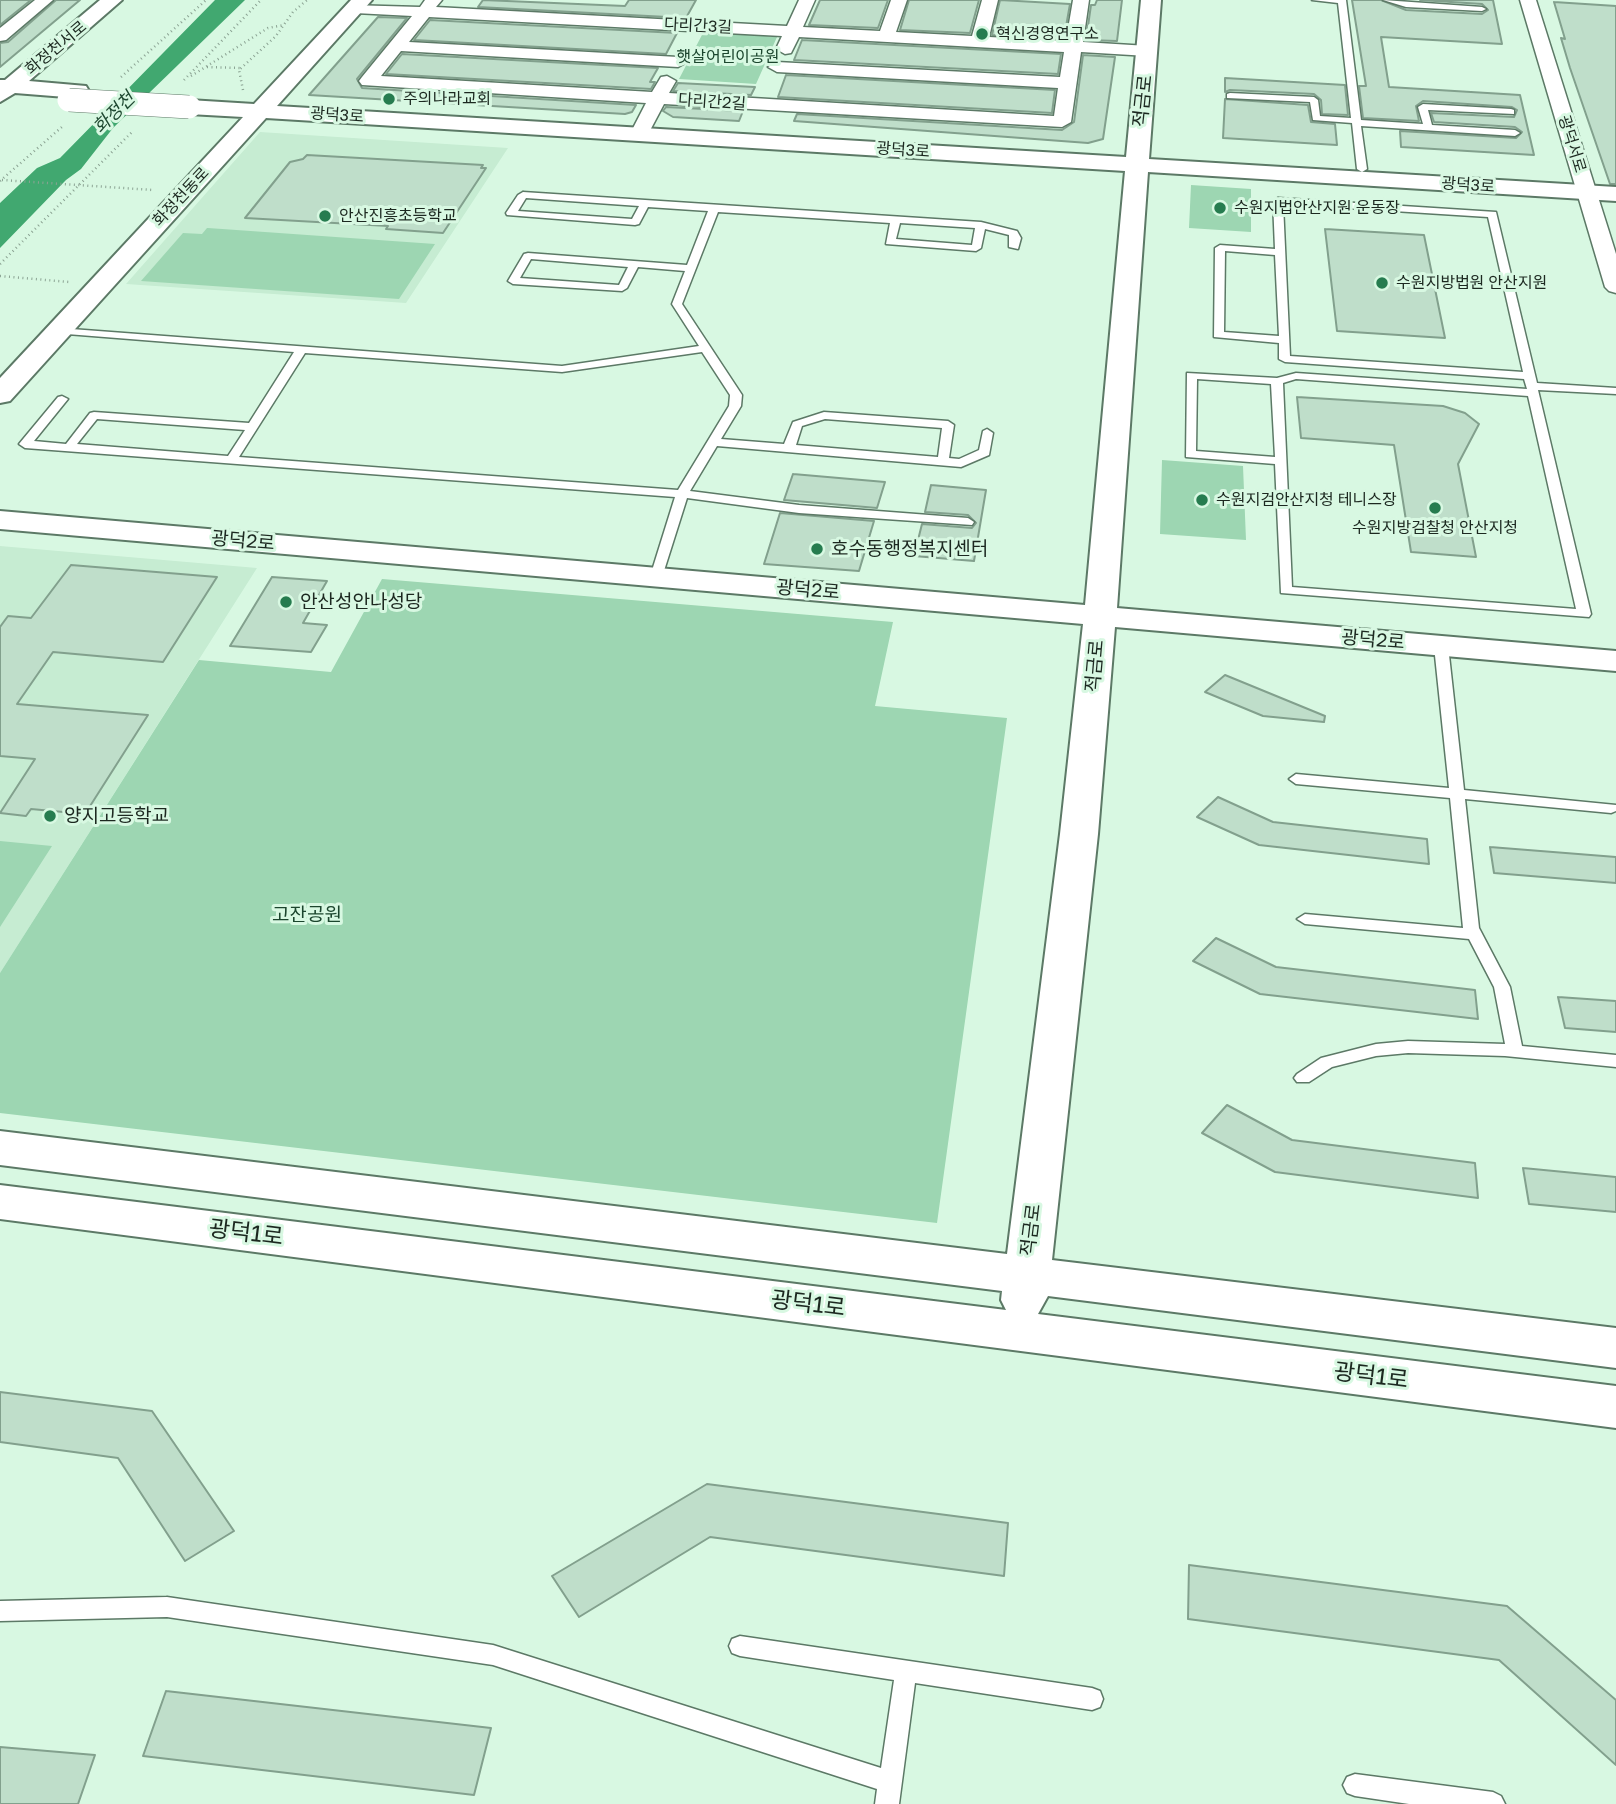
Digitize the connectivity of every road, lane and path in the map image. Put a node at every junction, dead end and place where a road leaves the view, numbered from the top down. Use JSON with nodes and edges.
{"nodes":[{"id":1,"x":45,"y":0,"type":"edge"},
{"id":2,"x":112,"y":0,"type":"edge"},
{"id":3,"x":307,"y":0,"type":"edge"},
{"id":4,"x":525,"y":0,"type":"edge"},
{"id":5,"x":616,"y":0,"type":"edge"},
{"id":6,"x":807,"y":0,"type":"edge"},
{"id":7,"x":899,"y":0,"type":"edge"},
{"id":8,"x":990,"y":0,"type":"edge"},
{"id":9,"x":1081,"y":0,"type":"edge"},
{"id":10,"x":1151,"y":0,"type":"edge"},
{"id":11,"x":1316,"y":0,"type":"edge"},
{"id":12,"x":1387,"y":0,"type":"edge"},
{"id":13,"x":1528,"y":0,"type":"edge"},
{"id":14,"x":1342,"y":1,"type":"edge"},
{"id":15,"x":358,"y":4,"type":"edge"},
{"id":16,"x":429,"y":6,"type":"edge"},
{"id":17,"x":706,"y":9,"type":"dead end"},
{"id":18,"x":1482,"y":9,"type":"dead end"},
{"id":19,"x":512,"y":16,"type":"junction"},
{"id":20,"x":603,"y":21,"type":"junction"},
{"id":21,"x":7,"y":24,"type":"edge"},
{"id":22,"x":284,"y":25,"type":"junction"},
{"id":23,"x":793,"y":31,"type":"junction"},
{"id":24,"x":0,"y":36,"type":"edge"},
{"id":25,"x":886,"y":37,"type":"junction"},
{"id":26,"x":979,"y":42,"type":"junction"},
{"id":27,"x":687,"y":44,"type":"junction"},
{"id":28,"x":396,"y":46,"type":"junction"},
{"id":29,"x":1073,"y":47,"type":"junction"},
{"id":30,"x":1148,"y":51,"type":"junction"},
{"id":31,"x":206,"y":66,"type":"junction"},
{"id":32,"x":242,"y":68,"type":"junction"},
{"id":33,"x":1067,"y":83,"type":"junction"},
{"id":34,"x":769,"y":86,"type":"junction"},
{"id":35,"x":2,"y":92,"type":"edge"},
{"id":36,"x":190,"y":95,"type":"junction"},
{"id":37,"x":1230,"y":96,"type":"dead end"},
{"id":38,"x":658,"y":99,"type":"junction"},
{"id":39,"x":258,"y":104,"type":"junction"},
{"id":40,"x":1511,"y":112,"type":"dead end"},
{"id":41,"x":1358,"y":122,"type":"junction"},
{"id":42,"x":1427,"y":127,"type":"junction"},
{"id":43,"x":641,"y":130,"type":"junction"},
{"id":44,"x":1515,"y":133,"type":"dead end"},
{"id":45,"x":1137,"y":160,"type":"junction"},
{"id":46,"x":1362,"y":169,"type":"junction"},
{"id":47,"x":0,"y":180,"type":"edge"},
{"id":48,"x":1616,"y":185,"type":"edge"},
{"id":49,"x":1585,"y":188,"type":"junction"},
{"id":50,"x":186,"y":192,"type":"junction"},
{"id":51,"x":1616,"y":194,"type":"edge"},
{"id":52,"x":645,"y":204,"type":"junction"},
{"id":53,"x":714,"y":208,"type":"junction"},
{"id":54,"x":896,"y":220,"type":"junction"},
{"id":55,"x":981,"y":225,"type":"junction"},
{"id":56,"x":1014,"y":247,"type":"dead end"},
{"id":57,"x":1281,"y":252,"type":"junction"},
{"id":58,"x":635,"y":264,"type":"junction"},
{"id":59,"x":691,"y":268,"type":"junction"},
{"id":60,"x":0,"y":276,"type":"edge"},
{"id":61,"x":101,"y":284,"type":"junction"},
{"id":62,"x":1616,"y":288,"type":"edge"},
{"id":63,"x":58,"y":331,"type":"junction"},
{"id":64,"x":1283,"y":340,"type":"junction"},
{"id":65,"x":706,"y":348,"type":"junction"},
{"id":66,"x":302,"y":349,"type":"junction"},
{"id":67,"x":1277,"y":381,"type":"junction"},
{"id":68,"x":1531,"y":385,"type":"junction"},
{"id":69,"x":1616,"y":391,"type":"edge"},
{"id":70,"x":0,"y":395,"type":"edge"},
{"id":71,"x":62,"y":399,"type":"dead end"},
{"id":72,"x":252,"y":427,"type":"junction"},
{"id":73,"x":987,"y":433,"type":"dead end"},
{"id":74,"x":713,"y":442,"type":"junction"},
{"id":75,"x":69,"y":447,"type":"junction"},
{"id":76,"x":789,"y":448,"type":"junction"},
{"id":77,"x":232,"y":459,"type":"junction"},
{"id":78,"x":943,"y":461,"type":"junction"},
{"id":79,"x":1281,"y":461,"type":"junction"},
{"id":80,"x":682,"y":494,"type":"junction"},
{"id":81,"x":0,"y":520,"type":"edge"},
{"id":82,"x":968,"y":522,"type":"dead end"},
{"id":83,"x":656,"y":577,"type":"junction"},
{"id":84,"x":1100,"y":617,"type":"junction"},
{"id":85,"x":1441,"y":646,"type":"junction"},
{"id":86,"x":1616,"y":662,"type":"edge"},
{"id":87,"x":1296,"y":779,"type":"dead end"},
{"id":88,"x":1456,"y":794,"type":"junction"},
{"id":89,"x":1611,"y":808,"type":"dead end"},
{"id":90,"x":1305,"y":919,"type":"dead end"},
{"id":91,"x":1474,"y":934,"type":"junction"},
{"id":92,"x":1515,"y":1051,"type":"junction"},
{"id":93,"x":1616,"y":1061,"type":"edge"},
{"id":94,"x":1303,"y":1078,"type":"dead end"},
{"id":95,"x":0,"y":1148,"type":"edge"},
{"id":96,"x":0,"y":1202,"type":"edge"},
{"id":97,"x":1025,"y":1276,"type":"junction"},
{"id":98,"x":1021,"y":1331,"type":"junction"},
{"id":99,"x":1616,"y":1348,"type":"edge"},
{"id":100,"x":1616,"y":1407,"type":"edge"},
{"id":101,"x":0,"y":1611,"type":"edge"},
{"id":102,"x":740,"y":1646,"type":"dead end"},
{"id":103,"x":906,"y":1671,"type":"junction"},
{"id":104,"x":1092,"y":1699,"type":"dead end"},
{"id":105,"x":1355,"y":1785,"type":"dead end"},
{"id":106,"x":888,"y":1793,"type":"edge"},
{"id":107,"x":1493,"y":1804,"type":"edge"}],
"edges":[{"from":1,"to":21,"type":"street"},
{"from":2,"to":35,"type":"street","name":"화정천서로"},
{"from":3,"to":22,"type":"path"},
{"from":4,"to":19,"type":"street"},
{"from":5,"to":20,"type":"street"},
{"from":6,"to":23,"type":"street"},
{"from":7,"to":25,"type":"street"},
{"from":8,"to":26,"type":"street"},
{"from":9,"to":29,"type":"street","name":"다리간2길"},
{"from":10,"to":30,"type":"street","name":"적금로"},
{"from":11,"to":14,"type":"lane"},
{"from":12,"to":18,"type":"lane"},
{"from":13,"to":49,"type":"street","name":"광덕서로"},
{"from":14,"to":41,"type":"lane"},
{"from":15,"to":16,"type":"street","name":"다리간3길"},
{"from":15,"to":39,"type":"street","name":"화정천동로"},
{"from":16,"to":19,"type":"street","name":"다리간3길"},
{"from":16,"to":28,"type":"street","name":"다리간2길"},
{"from":17,"to":27,"type":"street"},
{"from":19,"to":20,"type":"street","name":"다리간3길"},
{"from":20,"to":27,"type":"street","name":"다리간3길"},
{"from":21,"to":24,"type":"street"},
{"from":22,"to":31,"type":"path"},
{"from":22,"to":32,"type":"path"},
{"from":23,"to":25,"type":"street","name":"다리간3길"},
{"from":23,"to":27,"type":"street","name":"다리간3길"},
{"from":23,"to":34,"type":"street"},
{"from":25,"to":26,"type":"street","name":"다리간3길"},
{"from":26,"to":29,"type":"street","name":"다리간3길"},
{"from":27,"to":28,"type":"street","name":"다리간2길"},
{"from":27,"to":38,"type":"street"},
{"from":28,"to":38,"type":"street","name":"다리간2길"},
{"from":29,"to":30,"type":"street","name":"다리간3길"},
{"from":29,"to":33,"type":"street","name":"다리간2길"},
{"from":30,"to":45,"type":"street","name":"적금로"},
{"from":31,"to":32,"type":"path"},
{"from":31,"to":36,"type":"path"},
{"from":32,"to":39,"type":"path"},
{"from":33,"to":34,"type":"street","name":"다리간2길"},
{"from":33,"to":34,"type":"street","name":"다리간2길"},
{"from":34,"to":38,"type":"street","name":"다리간2길"},
{"from":35,"to":36,"type":"street","name":"광덕3로","bridge":true},
{"from":36,"to":39,"type":"street","name":"광덕3로"},
{"from":37,"to":41,"type":"lane"},
{"from":38,"to":43,"type":"street"},
{"from":39,"to":43,"type":"street","name":"광덕3로"},
{"from":39,"to":50,"type":"street","name":"화정천동로"},
{"from":40,"to":42,"type":"lane"},
{"from":41,"to":42,"type":"lane"},
{"from":41,"to":46,"type":"lane"},
{"from":42,"to":44,"type":"lane"},
{"from":43,"to":45,"type":"street","name":"광덕3로"},
{"from":45,"to":46,"type":"street","name":"광덕3로"},
{"from":45,"to":49,"type":"street","name":"광덕3로"},
{"from":45,"to":84,"type":"street","name":"적금로"},
{"from":46,"to":49,"type":"street","name":"광덕3로"},
{"from":47,"to":50,"type":"path"},
{"from":48,"to":49,"type":"street","name":"광덕3로"},
{"from":49,"to":51,"type":"street","name":"광덕3로"},
{"from":49,"to":62,"type":"street","name":"광덕서로"},
{"from":50,"to":61,"type":"street","name":"화정천동로"},
{"from":52,"to":52,"type":"lane"},
{"from":52,"to":53,"type":"lane"},
{"from":53,"to":54,"type":"lane"},
{"from":53,"to":59,"type":"lane"},
{"from":54,"to":55,"type":"lane"},
{"from":54,"to":55,"type":"lane"},
{"from":55,"to":56,"type":"lane"},
{"from":57,"to":64,"type":"lane"},
{"from":57,"to":64,"type":"lane"},
{"from":57,"to":68,"type":"lane"},
{"from":58,"to":58,"type":"lane"},
{"from":58,"to":59,"type":"lane"},
{"from":59,"to":65,"type":"lane"},
{"from":60,"to":61,"type":"path"},
{"from":61,"to":63,"type":"street","name":"화정천동로"},
{"from":63,"to":66,"type":"lane"},
{"from":63,"to":70,"type":"street","name":"화정천동로"},
{"from":64,"to":68,"type":"lane"},
{"from":65,"to":66,"type":"lane"},
{"from":65,"to":74,"type":"lane"},
{"from":66,"to":72,"type":"lane"},
{"from":67,"to":68,"type":"lane"},
{"from":67,"to":79,"type":"lane"},
{"from":67,"to":79,"type":"lane"},
{"from":68,"to":69,"type":"lane"},
{"from":68,"to":79,"type":"lane"},
{"from":71,"to":75,"type":"lane"},
{"from":72,"to":75,"type":"lane"},
{"from":72,"to":77,"type":"lane"},
{"from":73,"to":78,"type":"lane"},
{"from":74,"to":76,"type":"lane"},
{"from":74,"to":80,"type":"lane"},
{"from":75,"to":77,"type":"lane"},
{"from":76,"to":78,"type":"lane"},
{"from":76,"to":78,"type":"lane"},
{"from":77,"to":80,"type":"lane"},
{"from":80,"to":82,"type":"lane"},
{"from":80,"to":83,"type":"lane"},
{"from":81,"to":83,"type":"street","name":"광덕2로"},
{"from":83,"to":84,"type":"street","name":"광덕2로"},
{"from":84,"to":85,"type":"street","name":"광덕2로"},
{"from":84,"to":97,"type":"street","name":"적금로"},
{"from":85,"to":86,"type":"street","name":"광덕2로"},
{"from":85,"to":88,"type":"lane"},
{"from":87,"to":88,"type":"lane"},
{"from":88,"to":89,"type":"lane"},
{"from":88,"to":91,"type":"lane"},
{"from":90,"to":91,"type":"lane"},
{"from":91,"to":92,"type":"lane"},
{"from":92,"to":93,"type":"lane"},
{"from":92,"to":94,"type":"lane"},
{"from":95,"to":97,"type":"street"},
{"from":96,"to":98,"type":"street","name":"광덕1로"},
{"from":97,"to":98,"type":"street","name":"적금로"},
{"from":97,"to":99,"type":"street"},
{"from":98,"to":100,"type":"street","name":"광덕1로"},
{"from":101,"to":106,"type":"lane"},
{"from":102,"to":103,"type":"lane"},
{"from":103,"to":104,"type":"lane"},
{"from":103,"to":106,"type":"lane"},
{"from":105,"to":107,"type":"lane"}]}
